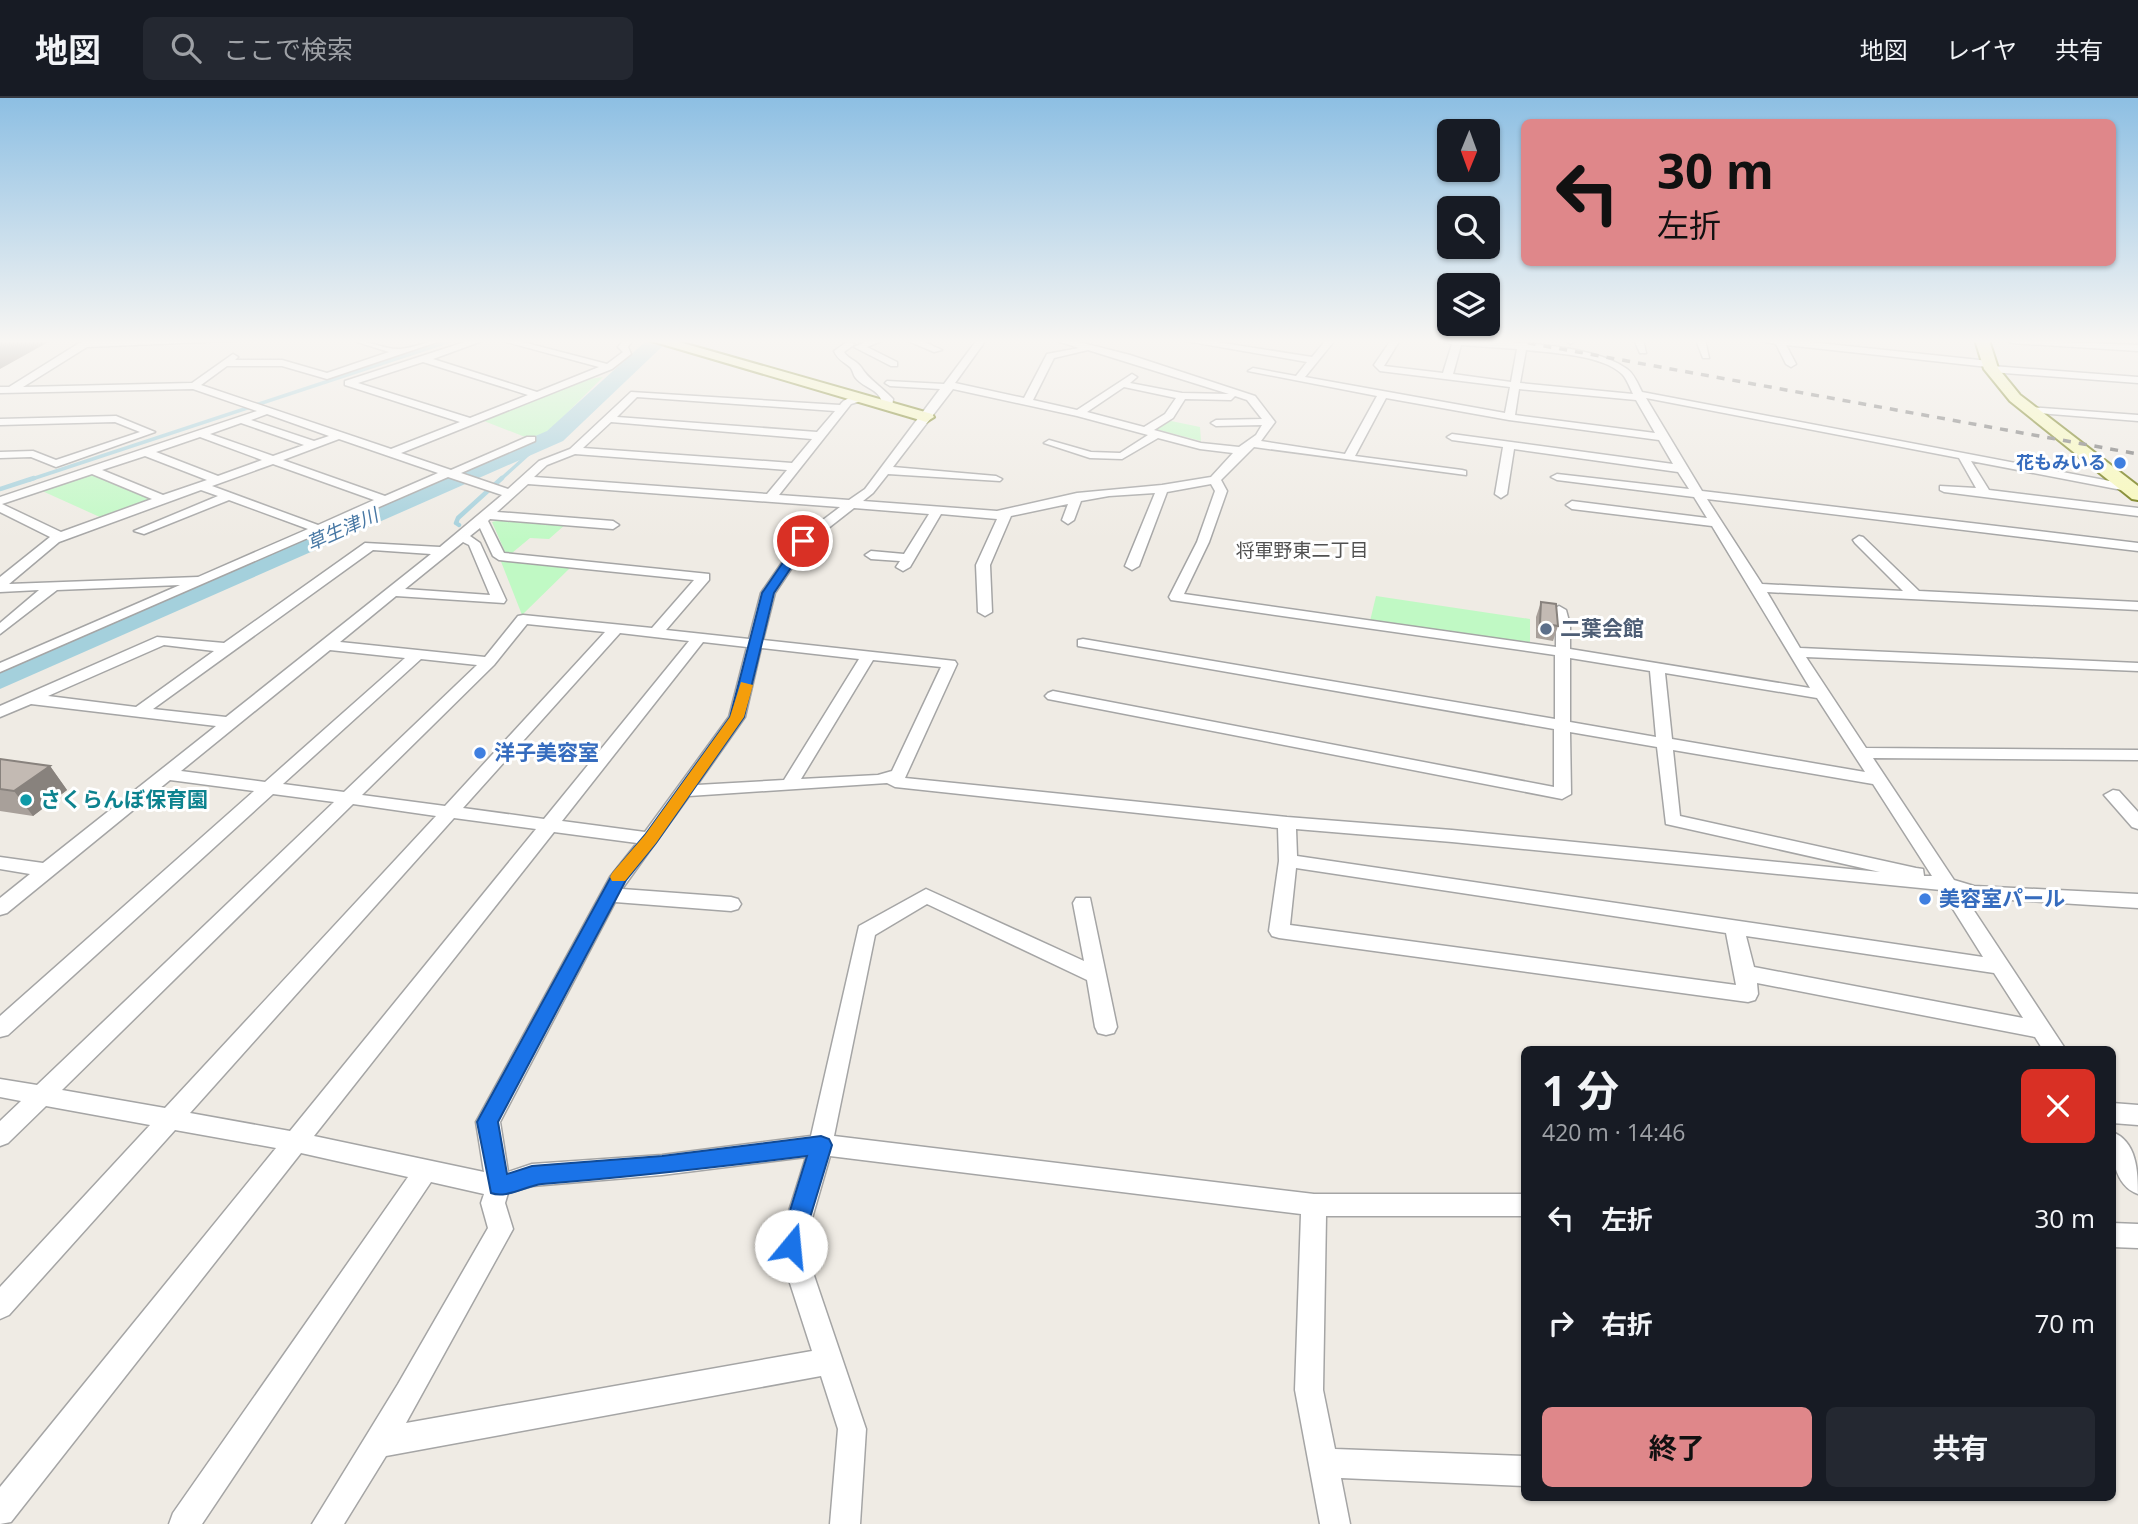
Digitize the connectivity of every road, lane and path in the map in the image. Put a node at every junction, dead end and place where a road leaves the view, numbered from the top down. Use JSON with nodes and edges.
{"nodes":[{"id":1,"x":253,"y":407,"type":"edge"},
{"id":2,"x":423,"y":407,"type":"edge"},
{"id":3,"x":512,"y":407,"type":"edge"},
{"id":4,"x":621,"y":407,"type":"edge"},
{"id":5,"x":821,"y":407,"type":"edge"},
{"id":6,"x":888,"y":407,"type":"edge"},
{"id":7,"x":934,"y":407,"type":"edge"},
{"id":8,"x":1048,"y":407,"type":"edge"},
{"id":9,"x":1089,"y":407,"type":"edge"},
{"id":10,"x":1175,"y":407,"type":"edge"},
{"id":11,"x":1259,"y":407,"type":"edge"},
{"id":12,"x":1376,"y":407,"type":"edge"},
{"id":13,"x":1455,"y":407,"type":"edge"},
{"id":14,"x":1511,"y":407,"type":"edge"},
{"id":15,"x":1644,"y":407,"type":"edge"},
{"id":16,"x":1695,"y":407,"type":"edge"},
{"id":17,"x":2026,"y":407,"type":"edge"},
{"id":18,"x":257,"y":408,"type":"junction"},
{"id":19,"x":843,"y":408,"type":"joint"},
{"id":20,"x":2029,"y":410,"type":"junction"},
{"id":21,"x":1079,"y":413,"type":"junction"},
{"id":22,"x":926,"y":416,"type":"junction"},
{"id":23,"x":1509,"y":416,"type":"junction"},
{"id":24,"x":2138,"y":418,"type":"edge"},
{"id":25,"x":607,"y":419,"type":"junction"},
{"id":26,"x":241,"y":420,"type":"junction"},
{"id":27,"x":0,"y":422,"type":"edge"},
{"id":28,"x":471,"y":422,"type":"junction"},
{"id":29,"x":1270,"y":422,"type":"junction"},
{"id":30,"x":1216,"y":423,"type":"dead end"},
{"id":31,"x":1152,"y":433,"type":"junction"},
{"id":32,"x":201,"y":434,"type":"junction"},
{"id":33,"x":338,"y":436,"type":"junction"},
{"id":34,"x":821,"y":436,"type":"junction"},
{"id":35,"x":1452,"y":437,"type":"dead end"},
{"id":36,"x":1663,"y":437,"type":"junction"},
{"id":37,"x":531,"y":439,"type":"dead end"},
{"id":38,"x":1049,"y":443,"type":"dead end"},
{"id":39,"x":316,"y":444,"type":"junction"},
{"id":40,"x":1509,"y":445,"type":"junction"},
{"id":41,"x":1246,"y":447,"type":"junction"},
{"id":42,"x":574,"y":451,"type":"junction"},
{"id":43,"x":146,"y":452,"type":"junction"},
{"id":44,"x":389,"y":454,"type":"junction"},
{"id":45,"x":0,"y":455,"type":"edge"},
{"id":46,"x":1963,"y":456,"type":"junction"},
{"id":47,"x":1348,"y":458,"type":"junction"},
{"id":48,"x":273,"y":460,"type":"junction"},
{"id":49,"x":795,"y":467,"type":"junction"},
{"id":50,"x":1684,"y":469,"type":"junction"},
{"id":51,"x":92,"y":470,"type":"junction"},
{"id":52,"x":886,"y":470,"type":"junction"},
{"id":53,"x":1462,"y":473,"type":"dead end"},
{"id":54,"x":450,"y":474,"type":"junction"},
{"id":55,"x":1557,"y":477,"type":"dead end"},
{"id":56,"x":996,"y":479,"type":"dead end"},
{"id":57,"x":219,"y":480,"type":"junction"},
{"id":58,"x":525,"y":480,"type":"junction"},
{"id":59,"x":1215,"y":481,"type":"junction"},
{"id":60,"x":202,"y":486,"type":"junction"},
{"id":61,"x":2134,"y":487,"type":"edge"},
{"id":62,"x":1944,"y":488,"type":"dead end"},
{"id":63,"x":1162,"y":489,"type":"junction"},
{"id":64,"x":1985,"y":493,"type":"junction"},
{"id":65,"x":511,"y":494,"type":"junction"},
{"id":66,"x":1501,"y":494,"type":"dead end"},
{"id":67,"x":229,"y":496,"type":"junction"},
{"id":68,"x":1701,"y":496,"type":"junction"},
{"id":69,"x":1077,"y":497,"type":"junction"},
{"id":70,"x":770,"y":499,"type":"junction"},
{"id":71,"x":164,"y":500,"type":"junction"},
{"id":72,"x":385,"y":500,"type":"junction"},
{"id":73,"x":0,"y":501,"type":"edge"},
{"id":74,"x":852,"y":505,"type":"junction"},
{"id":75,"x":1572,"y":505,"type":"dead end"},
{"id":76,"x":0,"y":507,"type":"edge"},
{"id":77,"x":936,"y":512,"type":"junction"},
{"id":78,"x":1006,"y":513,"type":"junction"},
{"id":79,"x":2138,"y":513,"type":"edge"},
{"id":80,"x":485,"y":517,"type":"junction"},
{"id":81,"x":1068,"y":520,"type":"dead end"},
{"id":82,"x":1719,"y":523,"type":"junction"},
{"id":83,"x":613,"y":525,"type":"dead end"},
{"id":84,"x":319,"y":529,"type":"junction"},
{"id":85,"x":140,"y":531,"type":"dead end"},
{"id":86,"x":460,"y":536,"type":"junction"},
{"id":87,"x":61,"y":537,"type":"junction"},
{"id":88,"x":1859,"y":540,"type":"dead end"},
{"id":89,"x":2138,"y":547,"type":"edge"},
{"id":90,"x":440,"y":551,"type":"junction"},
{"id":91,"x":871,"y":555,"type":"dead end"},
{"id":92,"x":1132,"y":566,"type":"dead end"},
{"id":93,"x":204,"y":580,"type":"junction"},
{"id":94,"x":0,"y":586,"type":"edge"},
{"id":95,"x":53,"y":586,"type":"junction"},
{"id":96,"x":1761,"y":588,"type":"junction"},
{"id":97,"x":392,"y":592,"type":"junction"},
{"id":98,"x":1915,"y":595,"type":"junction"},
{"id":99,"x":2138,"y":606,"type":"edge"},
{"id":100,"x":1559,"y":610,"type":"edge"},
{"id":101,"x":985,"y":612,"type":"dead end"},
{"id":102,"x":616,"y":629,"type":"junction"},
{"id":103,"x":0,"y":630,"type":"edge"},
{"id":104,"x":656,"y":632,"type":"junction"},
{"id":105,"x":700,"y":637,"type":"junction"},
{"id":106,"x":756,"y":643,"type":"junction"},
{"id":107,"x":1083,"y":643,"type":"dead end"},
{"id":108,"x":328,"y":645,"type":"junction"},
{"id":109,"x":228,"y":648,"type":"junction"},
{"id":110,"x":1562,"y":652,"type":"junction"},
{"id":111,"x":1796,"y":652,"type":"junction"},
{"id":112,"x":417,"y":655,"type":"junction"},
{"id":113,"x":869,"y":655,"type":"junction"},
{"id":114,"x":489,"y":662,"type":"junction"},
{"id":115,"x":0,"y":667,"type":"edge"},
{"id":116,"x":2138,"y":667,"type":"edge"},
{"id":117,"x":1657,"y":668,"type":"junction"},
{"id":118,"x":1822,"y":694,"type":"junction"},
{"id":119,"x":1053,"y":696,"type":"dead end"},
{"id":120,"x":30,"y":699,"type":"junction"},
{"id":121,"x":0,"y":712,"type":"edge"},
{"id":122,"x":139,"y":712,"type":"junction"},
{"id":123,"x":233,"y":723,"type":"junction"},
{"id":124,"x":1562,"y":725,"type":"junction"},
{"id":125,"x":1665,"y":743,"type":"junction"},
{"id":126,"x":1861,"y":753,"type":"junction"},
{"id":127,"x":2138,"y":755,"type":"edge"},
{"id":128,"x":167,"y":774,"type":"junction"},
{"id":129,"x":899,"y":774,"type":"junction"},
{"id":130,"x":1879,"y":780,"type":"junction"},
{"id":131,"x":789,"y":785,"type":"junction"},
{"id":132,"x":271,"y":788,"type":"junction"},
{"id":133,"x":684,"y":791,"type":"junction"},
{"id":134,"x":2113,"y":795,"type":"dead end"},
{"id":135,"x":348,"y":798,"type":"junction"},
{"id":136,"x":450,"y":812,"type":"junction"},
{"id":137,"x":1287,"y":822,"type":"junction"},
{"id":138,"x":2138,"y":823,"type":"edge"},
{"id":139,"x":551,"y":826,"type":"junction"},
{"id":140,"x":650,"y":839,"type":"junction"},
{"id":141,"x":1288,"y":861,"type":"junction"},
{"id":142,"x":0,"y":863,"type":"edge"},
{"id":143,"x":47,"y":870,"type":"junction"},
{"id":144,"x":1947,"y":884,"type":"junction"},
{"id":145,"x":610,"y":895,"type":"junction"},
{"id":146,"x":2138,"y":901,"type":"edge"},
{"id":147,"x":1083,"y":903,"type":"dead end"},
{"id":148,"x":732,"y":904,"type":"dead end"},
{"id":149,"x":0,"y":908,"type":"edge"},
{"id":150,"x":1734,"y":927,"type":"junction"},
{"id":151,"x":2003,"y":967,"type":"junction"},
{"id":152,"x":1745,"y":973,"type":"junction"},
{"id":153,"x":1096,"y":975,"type":"junction"},
{"id":154,"x":1106,"y":1027,"type":"dead end"},
{"id":155,"x":0,"y":1029,"type":"edge"},
{"id":156,"x":2043,"y":1030,"type":"junction"},
{"id":157,"x":2053,"y":1046,"type":"edge"},
{"id":158,"x":0,"y":1088,"type":"edge"},
{"id":159,"x":43,"y":1095,"type":"junction"},
{"id":160,"x":2116,"y":1113,"type":"edge"},
{"id":161,"x":2138,"y":1115,"type":"edge"},
{"id":162,"x":169,"y":1120,"type":"junction"},
{"id":163,"x":0,"y":1136,"type":"edge"},
{"id":164,"x":296,"y":1142,"type":"junction"},
{"id":165,"x":821,"y":1145,"type":"junction"},
{"id":166,"x":2116,"y":1148,"type":"edge"},
{"id":167,"x":426,"y":1170,"type":"junction"},
{"id":168,"x":2138,"y":1183,"type":"edge"},
{"id":169,"x":498,"y":1186,"type":"junction"},
{"id":170,"x":1314,"y":1205,"type":"junction"},
{"id":171,"x":1521,"y":1205,"type":"edge"},
{"id":172,"x":2116,"y":1235,"type":"edge"},
{"id":173,"x":2138,"y":1236,"type":"edge"},
{"id":174,"x":0,"y":1306,"type":"edge"},
{"id":175,"x":830,"y":1361,"type":"junction"},
{"id":176,"x":377,"y":1443,"type":"junction"},
{"id":177,"x":1323,"y":1463,"type":"junction"},
{"id":178,"x":1521,"y":1471,"type":"edge"},
{"id":179,"x":0,"y":1511,"type":"edge"},
{"id":180,"x":184,"y":1524,"type":"edge"},
{"id":181,"x":327,"y":1524,"type":"edge"},
{"id":182,"x":845,"y":1524,"type":"edge"},
{"id":183,"x":1335,"y":1524,"type":"edge"}],
"edges":[{"from":1,"to":18,"type":"street"},
{"from":2,"to":28,"type":"street"},
{"from":3,"to":28,"type":"street"},
{"from":4,"to":25,"type":"street"},
{"from":5,"to":19,"type":"street"},
{"from":6,"to":22,"type":"street"},
{"from":7,"to":22,"type":"street"},
{"from":8,"to":21,"type":"street"},
{"from":9,"to":21,"type":"street"},
{"from":10,"to":31,"type":"street"},
{"from":11,"to":29,"type":"street"},
{"from":12,"to":47,"type":"street"},
{"from":13,"to":23,"type":"street"},
{"from":14,"to":23,"type":"street"},
{"from":15,"to":36,"type":"street"},
{"from":16,"to":46,"type":"street"},
{"from":17,"to":20,"type":"street"},
{"from":18,"to":26,"type":"street"},
{"from":18,"to":33,"type":"street"},
{"from":19,"to":34,"type":"street"},
{"from":20,"to":24,"type":"street"},
{"from":20,"to":61,"type":"street"},
{"from":21,"to":31,"type":"street"},
{"from":22,"to":52,"type":"street"},
{"from":23,"to":36,"type":"street"},
{"from":25,"to":34,"type":"street"},
{"from":25,"to":42,"type":"street"},
{"from":26,"to":32,"type":"street"},
{"from":26,"to":39,"type":"street"},
{"from":27,"to":45,"type":"street"},
{"from":28,"to":44,"type":"street"},
{"from":29,"to":30,"type":"street"},
{"from":29,"to":41,"type":"street"},
{"from":31,"to":38,"type":"street"},
{"from":31,"to":41,"type":"street"},
{"from":32,"to":43,"type":"street"},
{"from":32,"to":48,"type":"street"},
{"from":33,"to":39,"type":"street"},
{"from":33,"to":44,"type":"street"},
{"from":34,"to":49,"type":"street"},
{"from":35,"to":40,"type":"street"},
{"from":36,"to":50,"type":"street"},
{"from":37,"to":54,"type":"street"},
{"from":39,"to":48,"type":"street"},
{"from":40,"to":50,"type":"street"},
{"from":40,"to":66,"type":"street"},
{"from":41,"to":47,"type":"street"},
{"from":41,"to":59,"type":"street"},
{"from":42,"to":49,"type":"street"},
{"from":42,"to":58,"type":"street"},
{"from":43,"to":51,"type":"street"},
{"from":43,"to":57,"type":"street"},
{"from":44,"to":54,"type":"street"},
{"from":46,"to":61,"type":"street"},
{"from":46,"to":64,"type":"street"},
{"from":47,"to":53,"type":"street"},
{"from":48,"to":57,"type":"street"},
{"from":48,"to":72,"type":"street"},
{"from":49,"to":70,"type":"street"},
{"from":50,"to":68,"type":"street"},
{"from":51,"to":71,"type":"street"},
{"from":51,"to":73,"type":"street"},
{"from":52,"to":56,"type":"street"},
{"from":52,"to":74,"type":"street"},
{"from":54,"to":65,"type":"street"},
{"from":54,"to":72,"type":"street"},
{"from":55,"to":68,"type":"street"},
{"from":57,"to":60,"type":"street"},
{"from":58,"to":65,"type":"street"},
{"from":58,"to":70,"type":"street"},
{"from":59,"to":63,"type":"street"},
{"from":59,"to":110,"type":"street"},
{"from":60,"to":67,"type":"street"},
{"from":60,"to":71,"type":"street"},
{"from":62,"to":64,"type":"street"},
{"from":63,"to":69,"type":"street"},
{"from":63,"to":92,"type":"street"},
{"from":64,"to":79,"type":"street"},
{"from":65,"to":80,"type":"street"},
{"from":67,"to":84,"type":"street"},
{"from":67,"to":85,"type":"street"},
{"from":68,"to":82,"type":"street"},
{"from":68,"to":89,"type":"street"},
{"from":69,"to":78,"type":"street"},
{"from":69,"to":81,"type":"street"},
{"from":70,"to":74,"type":"street"},
{"from":71,"to":87,"type":"street"},
{"from":72,"to":84,"type":"street"},
{"from":74,"to":77,"type":"street"},
{"from":74,"to":106,"type":"street"},
{"from":75,"to":82,"type":"street"},
{"from":76,"to":87,"type":"street"},
{"from":77,"to":78,"type":"street"},
{"from":77,"to":91,"type":"street"},
{"from":78,"to":101,"type":"street"},
{"from":80,"to":83,"type":"street"},
{"from":80,"to":86,"type":"street"},
{"from":80,"to":104,"type":"street"},
{"from":82,"to":96,"type":"street"},
{"from":84,"to":93,"type":"street"},
{"from":86,"to":90,"type":"street"},
{"from":86,"to":97,"type":"street"},
{"from":87,"to":94,"type":"street"},
{"from":88,"to":98,"type":"street"},
{"from":90,"to":97,"type":"street"},
{"from":90,"to":109,"type":"street"},
{"from":93,"to":95,"type":"street"},
{"from":93,"to":115,"type":"street"},
{"from":94,"to":95,"type":"street"},
{"from":95,"to":103,"type":"street"},
{"from":96,"to":98,"type":"street"},
{"from":96,"to":111,"type":"street"},
{"from":97,"to":108,"type":"street"},
{"from":98,"to":99,"type":"street"},
{"from":100,"to":110,"type":"street"},
{"from":102,"to":104,"type":"street"},
{"from":102,"to":114,"type":"street"},
{"from":102,"to":136,"type":"street"},
{"from":104,"to":105,"type":"street"},
{"from":105,"to":106,"type":"street"},
{"from":105,"to":139,"type":"street"},
{"from":106,"to":113,"type":"street"},
{"from":106,"to":133,"type":"street"},
{"from":107,"to":124,"type":"street"},
{"from":108,"to":112,"type":"street"},
{"from":108,"to":123,"type":"street"},
{"from":109,"to":120,"type":"street"},
{"from":109,"to":122,"type":"street"},
{"from":110,"to":117,"type":"street"},
{"from":110,"to":124,"type":"street"},
{"from":111,"to":116,"type":"street"},
{"from":111,"to":118,"type":"street"},
{"from":112,"to":114,"type":"street"},
{"from":112,"to":132,"type":"street"},
{"from":113,"to":129,"type":"street"},
{"from":113,"to":131,"type":"street"},
{"from":114,"to":135,"type":"street"},
{"from":117,"to":118,"type":"street"},
{"from":117,"to":125,"type":"street"},
{"from":118,"to":126,"type":"street"},
{"from":119,"to":124,"type":"street"},
{"from":120,"to":121,"type":"street"},
{"from":120,"to":122,"type":"street"},
{"from":122,"to":123,"type":"street"},
{"from":123,"to":128,"type":"street"},
{"from":124,"to":125,"type":"street"},
{"from":125,"to":130,"type":"street"},
{"from":125,"to":144,"type":"street"},
{"from":126,"to":127,"type":"street"},
{"from":126,"to":130,"type":"street"},
{"from":128,"to":132,"type":"street"},
{"from":128,"to":143,"type":"street"},
{"from":129,"to":131,"type":"street"},
{"from":129,"to":137,"type":"street"},
{"from":130,"to":144,"type":"street"},
{"from":131,"to":133,"type":"street"},
{"from":132,"to":135,"type":"street"},
{"from":132,"to":155,"type":"street"},
{"from":133,"to":140,"type":"street"},
{"from":134,"to":138,"type":"street"},
{"from":135,"to":136,"type":"street"},
{"from":135,"to":159,"type":"street"},
{"from":136,"to":139,"type":"street"},
{"from":136,"to":162,"type":"street"},
{"from":137,"to":141,"type":"street"},
{"from":137,"to":144,"type":"street"},
{"from":139,"to":140,"type":"street"},
{"from":139,"to":164,"type":"street"},
{"from":140,"to":145,"type":"street"},
{"from":141,"to":150,"type":"street"},
{"from":141,"to":152,"type":"street"},
{"from":142,"to":143,"type":"street"},
{"from":143,"to":149,"type":"street"},
{"from":144,"to":146,"type":"street"},
{"from":144,"to":151,"type":"street"},
{"from":145,"to":148,"type":"street"},
{"from":145,"to":169,"type":"street"},
{"from":147,"to":153,"type":"street"},
{"from":150,"to":151,"type":"street"},
{"from":150,"to":152,"type":"street"},
{"from":151,"to":156,"type":"street"},
{"from":152,"to":156,"type":"street"},
{"from":153,"to":154,"type":"street"},
{"from":153,"to":165,"type":"street"},
{"from":156,"to":157,"type":"street"},
{"from":158,"to":159,"type":"street"},
{"from":159,"to":162,"type":"street"},
{"from":159,"to":163,"type":"street"},
{"from":160,"to":161,"type":"street"},
{"from":162,"to":164,"type":"street"},
{"from":162,"to":174,"type":"street"},
{"from":164,"to":167,"type":"street"},
{"from":164,"to":179,"type":"street"},
{"from":165,"to":169,"type":"street"},
{"from":165,"to":170,"type":"street"},
{"from":165,"to":175,"type":"street"},
{"from":166,"to":168,"type":"street"},
{"from":167,"to":169,"type":"street"},
{"from":167,"to":180,"type":"street"},
{"from":169,"to":176,"type":"street"},
{"from":170,"to":171,"type":"street"},
{"from":170,"to":177,"type":"street"},
{"from":172,"to":173,"type":"street"},
{"from":175,"to":176,"type":"street"},
{"from":175,"to":182,"type":"street"},
{"from":176,"to":181,"type":"street"},
{"from":177,"to":178,"type":"street"},
{"from":177,"to":183,"type":"street"}]}
